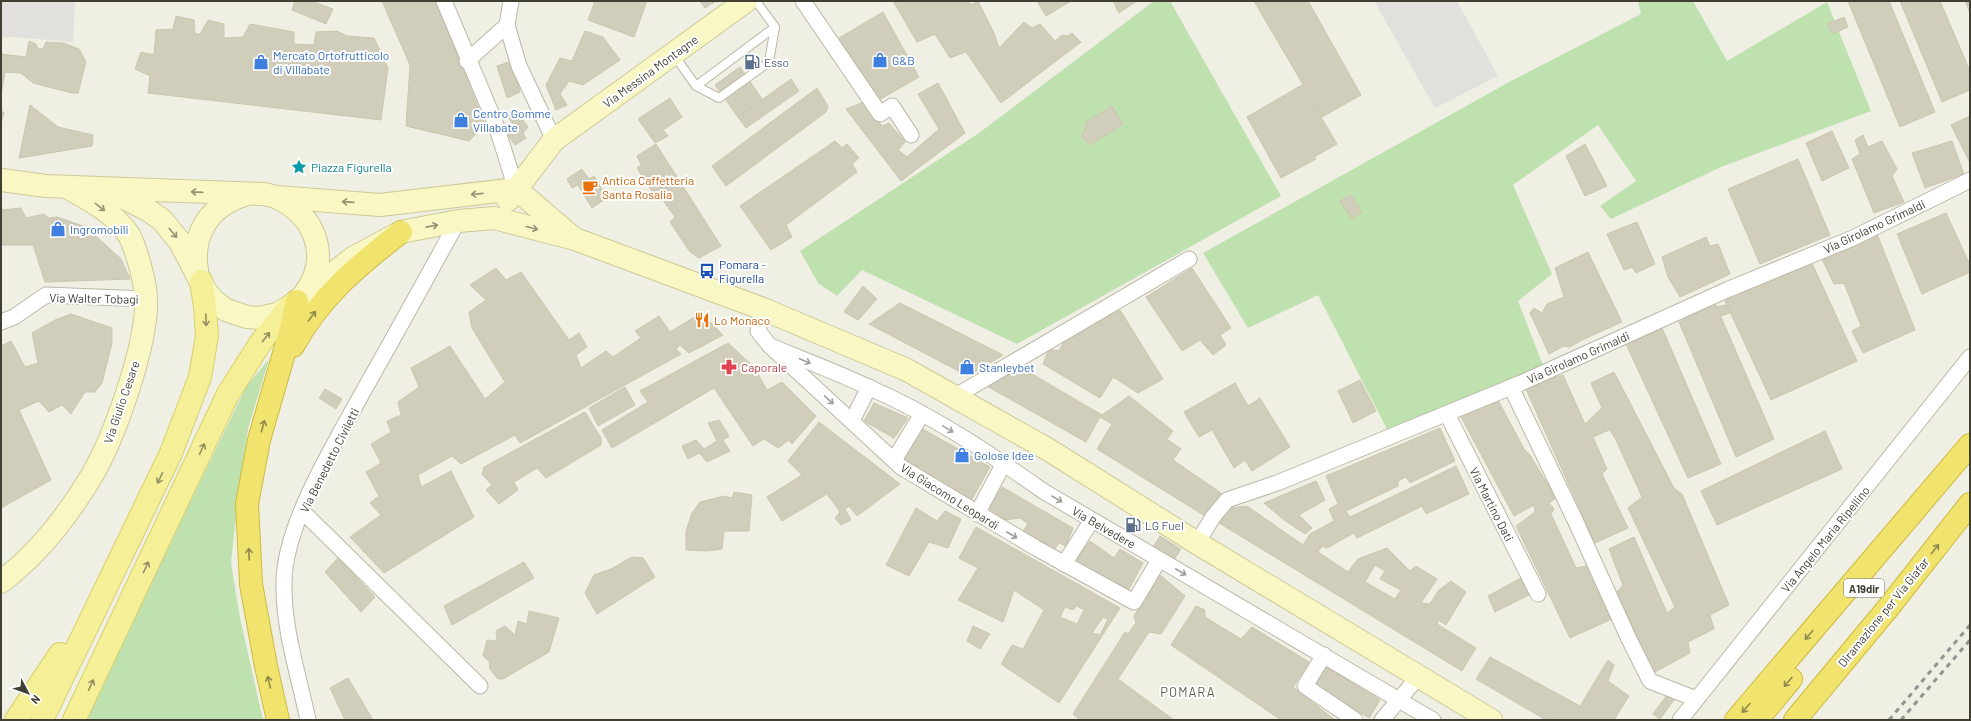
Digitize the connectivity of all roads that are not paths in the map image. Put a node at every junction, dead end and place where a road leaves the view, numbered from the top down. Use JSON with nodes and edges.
{"nodes":[{"id":1,"x":444,"y":1,"type":"edge"},
{"id":2,"x":511,"y":1,"type":"edge"},
{"id":3,"x":746,"y":1,"type":"edge"},
{"id":4,"x":756,"y":1,"type":"edge"},
{"id":5,"x":803,"y":1,"type":"edge"},
{"id":6,"x":507,"y":25,"type":"junction"},
{"id":7,"x":775,"y":27,"type":"junction"},
{"id":8,"x":673,"y":54,"type":"junction"},
{"id":9,"x":468,"y":61,"type":"junction"},
{"id":10,"x":696,"y":86,"type":"junction"},
{"id":11,"x":911,"y":135,"type":"dead end"},
{"id":12,"x":554,"y":140,"type":"junction"},
{"id":13,"x":1,"y":180,"type":"edge"},
{"id":14,"x":1970,"y":180,"type":"edge"},
{"id":15,"x":57,"y":187,"type":"junction"},
{"id":16,"x":106,"y":189,"type":"junction"},
{"id":17,"x":1,"y":190,"type":"edge"},
{"id":18,"x":516,"y":190,"type":"junction"},
{"id":19,"x":270,"y":196,"type":"junction"},
{"id":20,"x":148,"y":210,"type":"junction"},
{"id":21,"x":494,"y":218,"type":"junction"},
{"id":22,"x":458,"y":221,"type":"junction"},
{"id":23,"x":401,"y":232,"type":"junction"},
{"id":24,"x":129,"y":236,"type":"junction"},
{"id":25,"x":575,"y":240,"type":"junction"},
{"id":26,"x":1189,"y":259,"type":"dead end"},
{"id":27,"x":199,"y":278,"type":"junction"},
{"id":28,"x":146,"y":299,"type":"junction"},
{"id":29,"x":296,"y":302,"type":"junction"},
{"id":30,"x":762,"y":309,"type":"junction"},
{"id":31,"x":1,"y":322,"type":"edge"},
{"id":32,"x":770,"y":346,"type":"junction"},
{"id":33,"x":1970,"y":357,"type":"edge"},
{"id":34,"x":278,"y":373,"type":"junction"},
{"id":35,"x":868,"y":387,"type":"junction"},
{"id":36,"x":1511,"y":387,"type":"junction"},
{"id":37,"x":954,"y":397,"type":"junction"},
{"id":38,"x":922,"y":414,"type":"junction"},
{"id":39,"x":1446,"y":414,"type":"junction"},
{"id":40,"x":852,"y":421,"type":"junction"},
{"id":41,"x":1970,"y":445,"type":"edge"},
{"id":42,"x":1970,"y":455,"type":"edge"},
{"id":43,"x":894,"y":460,"type":"junction"},
{"id":44,"x":1004,"y":463,"type":"junction"},
{"id":45,"x":1970,"y":504,"type":"edge"},
{"id":46,"x":302,"y":511,"type":"junction"},
{"id":47,"x":977,"y":514,"type":"junction"},
{"id":48,"x":1092,"y":520,"type":"junction"},
{"id":49,"x":132,"y":537,"type":"junction"},
{"id":50,"x":1197,"y":543,"type":"junction"},
{"id":51,"x":1159,"y":560,"type":"junction"},
{"id":52,"x":1064,"y":564,"type":"junction"},
{"id":53,"x":1,"y":582,"type":"edge"},
{"id":54,"x":1538,"y":594,"type":"dead end"},
{"id":55,"x":1888,"y":608,"type":"junction"},
{"id":56,"x":1324,"y":655,"type":"junction"},
{"id":57,"x":1418,"y":678,"type":"junction"},
{"id":58,"x":480,"y":686,"type":"dead end"},
{"id":59,"x":1696,"y":699,"type":"junction"},
{"id":60,"x":1400,"y":700,"type":"junction"},
{"id":61,"x":16,"y":720,"type":"edge"},
{"id":62,"x":42,"y":720,"type":"edge"},
{"id":63,"x":74,"y":720,"type":"edge"},
{"id":64,"x":278,"y":720,"type":"edge"},
{"id":65,"x":308,"y":720,"type":"edge"},
{"id":66,"x":1355,"y":720,"type":"edge"},
{"id":67,"x":1382,"y":720,"type":"edge"},
{"id":68,"x":1433,"y":720,"type":"edge"},
{"id":69,"x":1492,"y":720,"type":"edge"},
{"id":70,"x":1680,"y":720,"type":"edge"},
{"id":71,"x":1736,"y":720,"type":"edge"},
{"id":72,"x":1757,"y":720,"type":"edge"},
{"id":73,"x":1795,"y":720,"type":"edge"},
{"id":74,"x":1812,"y":720,"type":"edge"}],
"edges":[{"from":1,"to":9,"type":"street"},
{"from":2,"to":6,"type":"street"},
{"from":3,"to":8,"type":"main road","name":"Via Messina Montagne"},
{"from":4,"to":7,"type":"lane"},
{"from":5,"to":11,"type":"street"},
{"from":6,"to":9,"type":"street"},
{"from":6,"to":12,"type":"street"},
{"from":7,"to":10,"type":"lane"},
{"from":7,"to":10,"type":"lane"},
{"from":8,"to":10,"type":"lane"},
{"from":8,"to":12,"type":"main road","name":"Via Messina Montagne"},
{"from":9,"to":18,"type":"street"},
{"from":12,"to":18,"type":"main road","name":"Via Messina Montagne"},
{"from":13,"to":15,"type":"main road"},
{"from":14,"to":36,"type":"street","name":"Via Girolamo Grimaldi"},
{"from":15,"to":16,"type":"main road"},
{"from":15,"to":17,"type":"main road"},
{"from":15,"to":24,"type":"main road","name":"Via Giulio Cesare","one_way":true},
{"from":19,"to":16,"type":"main road","one_way":true},
{"from":16,"to":20,"type":"main road"},
{"from":18,"to":19,"type":"main road","one_way":true},
{"from":18,"to":21,"type":"main road","name":"Via Messina Montagne"},
{"from":18,"to":25,"type":"main road"},
{"from":19,"to":27,"type":"main road"},
{"from":19,"to":29,"type":"main road"},
{"from":20,"to":24,"type":"main road"},
{"from":20,"to":27,"type":"main road","one_way":true},
{"from":21,"to":22,"type":"main road"},
{"from":21,"to":25,"type":"main road","one_way":true},
{"from":23,"to":22,"type":"main road","one_way":true},
{"from":22,"to":46,"type":"street","name":"Via Benedetto Civiletti"},
{"from":23,"to":29,"type":"main road"},
{"from":34,"to":23,"type":"highway","one_way":true},
{"from":24,"to":28,"type":"main road","name":"Via Giulio Cesare"},
{"from":25,"to":30,"type":"main road"},
{"from":26,"to":37,"type":"street"},
{"from":27,"to":29,"type":"main road"},
{"from":27,"to":49,"type":"main road","one_way":true},
{"from":28,"to":31,"type":"street","name":"Via Walter Tobagi"},
{"from":28,"to":53,"type":"main road","name":"Via Giulio Cesare"},
{"from":29,"to":34,"type":"highway"},
{"from":63,"to":29,"type":"main road","one_way":true},
{"from":30,"to":32,"type":"street","name":"Via Giacomo Leopardi"},
{"from":30,"to":37,"type":"main road"},
{"from":32,"to":35,"type":"street","name":"Via Belvedere","one_way":true},
{"from":32,"to":40,"type":"street","name":"Via Giacomo Leopardi","one_way":true},
{"from":33,"to":59,"type":"street","name":"Via Angelo Maria Ripellino"},
{"from":64,"to":34,"type":"highway","one_way":true},
{"from":35,"to":38,"type":"street","name":"Via Belvedere"},
{"from":35,"to":40,"type":"street"},
{"from":36,"to":39,"type":"street","name":"Via Girolamo Grimaldi"},
{"from":36,"to":59,"type":"street"},
{"from":37,"to":50,"type":"main road"},
{"from":38,"to":43,"type":"street"},
{"from":38,"to":44,"type":"street","name":"Via Belvedere","one_way":true},
{"from":39,"to":50,"type":"street","name":"Via Girolamo Grimaldi"},
{"from":39,"to":54,"type":"street","name":"Via Martino Dati"},
{"from":40,"to":43,"type":"street","name":"Via Giacomo Leopardi"},
{"from":41,"to":71,"type":"highway","one_way":true},
{"from":42,"to":72,"type":"highway","number":"A19dir","one_way":true},
{"from":43,"to":47,"type":"street","name":"Via Giacomo Leopardi"},
{"from":44,"to":47,"type":"street"},
{"from":44,"to":48,"type":"street","name":"Via Belvedere","one_way":true},
{"from":55,"to":45,"type":"highway","name":"Diramazione per Via Giafar","number":"A19dir","one_way":true},
{"from":46,"to":58,"type":"street"},
{"from":46,"to":65,"type":"street","name":"Via Benedetto Civiletti"},
{"from":47,"to":52,"type":"street","name":"Via Giacomo Leopardi","one_way":true},
{"from":48,"to":51,"type":"street","name":"Via Belvedere"},
{"from":48,"to":52,"type":"street"},
{"from":49,"to":61,"type":"main road"},
{"from":49,"to":62,"type":"main road"},
{"from":50,"to":57,"type":"main road"},
{"from":51,"to":52,"type":"street","name":"Via Giacomo Leopardi"},
{"from":51,"to":56,"type":"street","name":"Via Belvedere","one_way":true},
{"from":55,"to":73,"type":"highway","name":"Diramazione per Via Giafar","number":"A19dir"},
{"from":55,"to":74,"type":"highway"},
{"from":56,"to":60,"type":"street","name":"Via Belvedere"},
{"from":56,"to":66,"type":"street"},
{"from":57,"to":60,"type":"street"},
{"from":57,"to":69,"type":"main road"},
{"from":59,"to":70,"type":"street","name":"Via Angelo Maria Ripellino"},
{"from":60,"to":67,"type":"street"},
{"from":60,"to":68,"type":"street","name":"Via Belvedere"}]}
